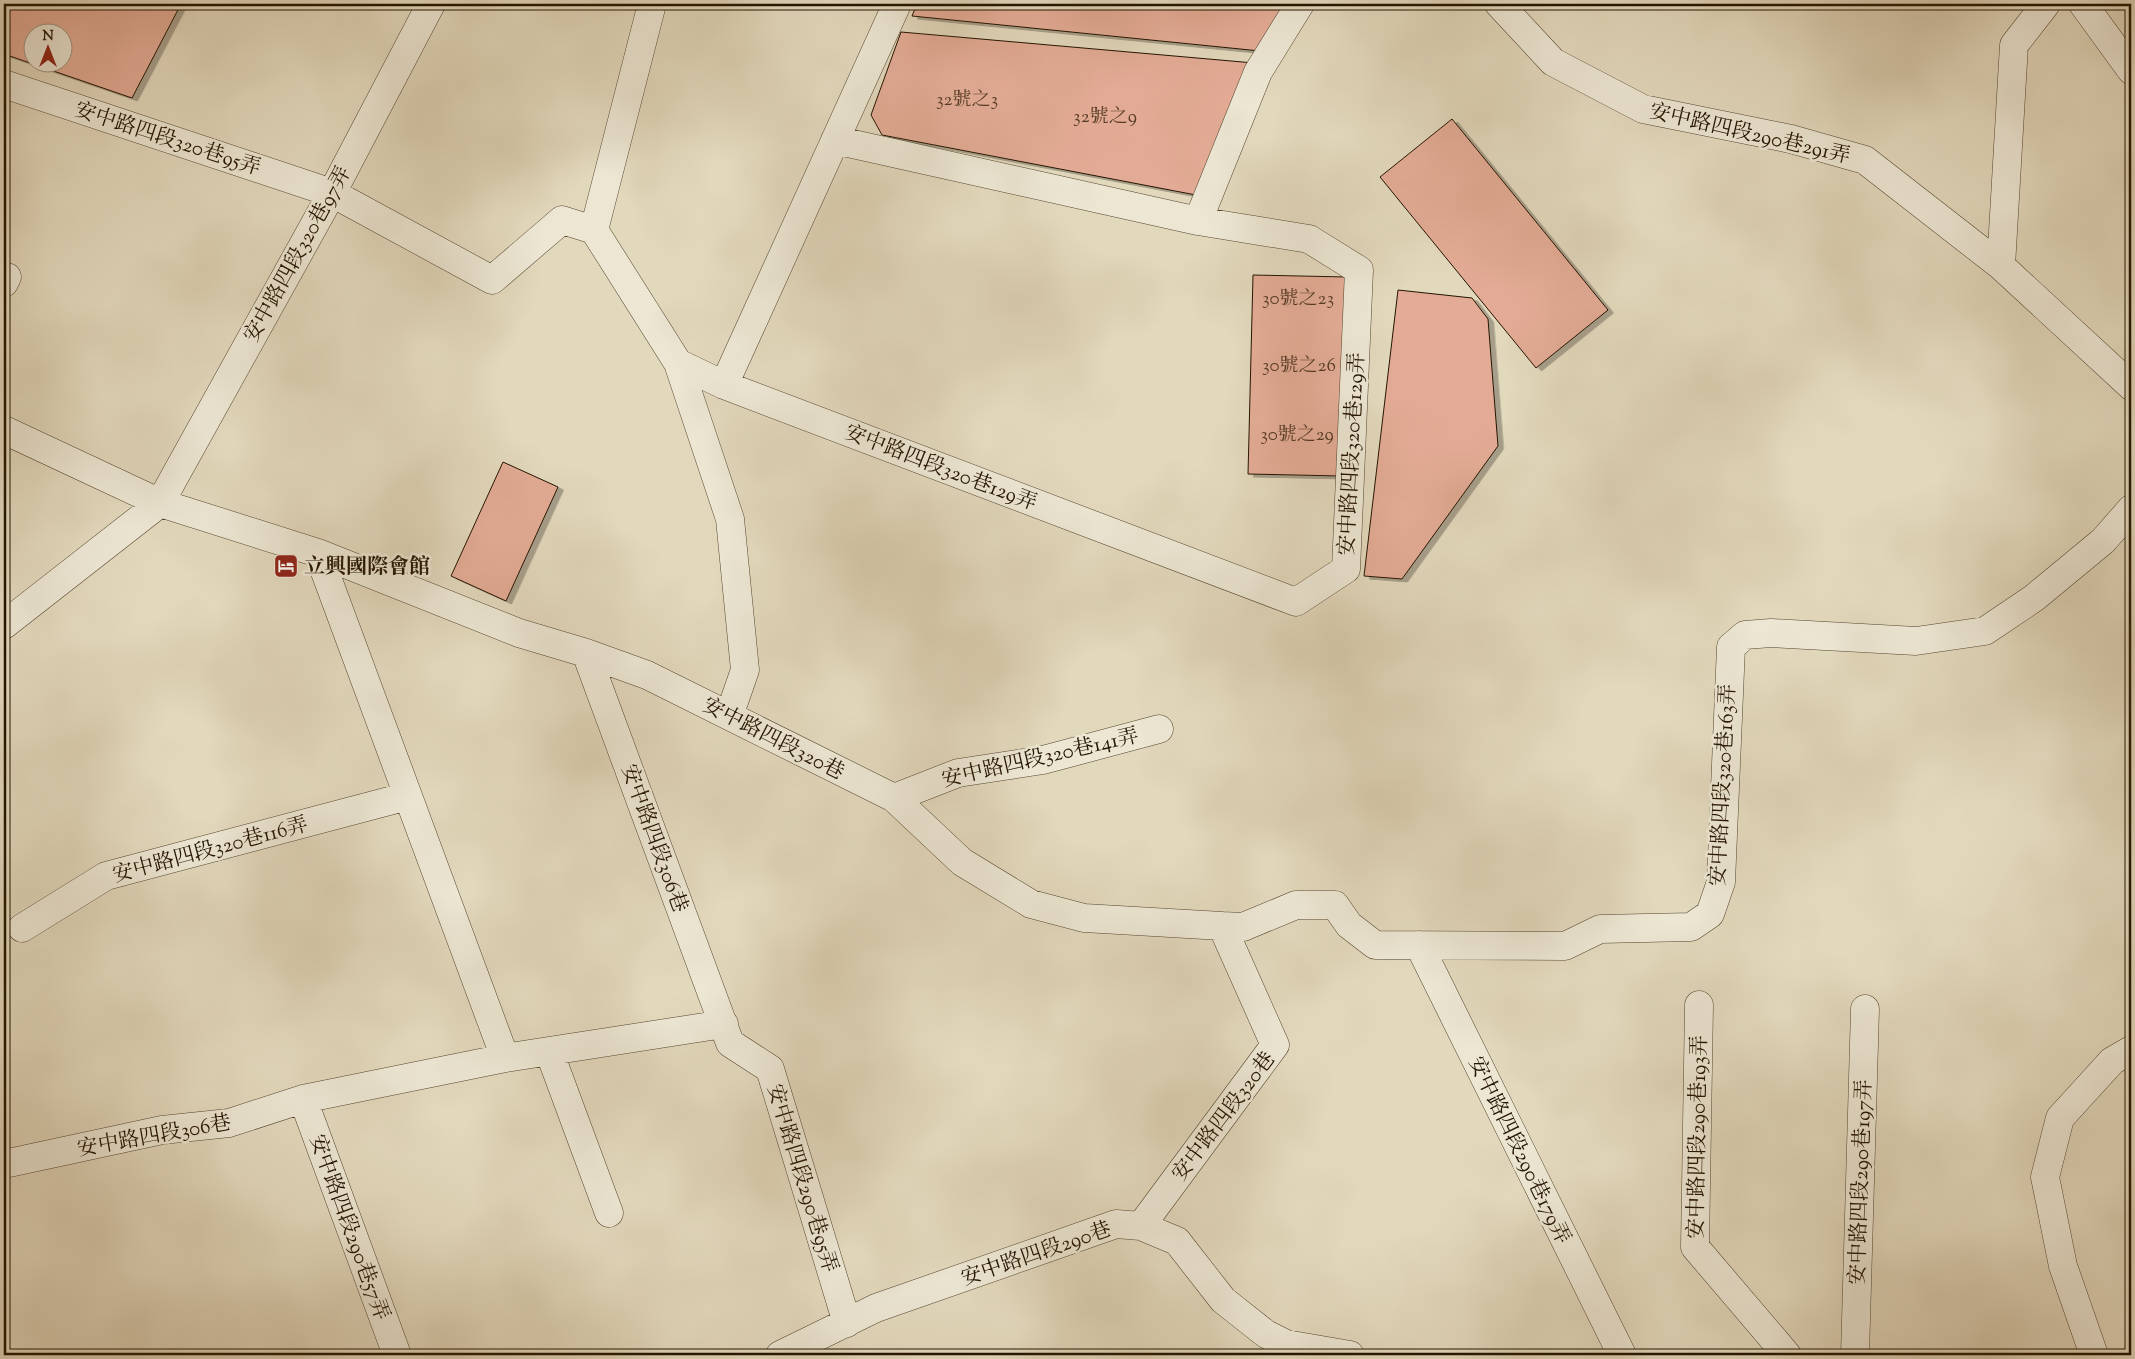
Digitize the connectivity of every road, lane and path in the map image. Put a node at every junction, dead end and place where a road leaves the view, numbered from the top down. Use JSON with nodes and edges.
{"nodes":[{"id":1,"x":431,"y":4,"type":"edge"},
{"id":2,"x":652,"y":4,"type":"edge"},
{"id":3,"x":897,"y":4,"type":"edge"},
{"id":4,"x":1300,"y":4,"type":"edge"},
{"id":5,"x":1499,"y":4,"type":"edge"},
{"id":6,"x":2046,"y":4,"type":"edge"},
{"id":7,"x":2083,"y":4,"type":"edge"},
{"id":8,"x":2131,"y":70,"type":"edge"},
{"id":9,"x":4,"y":84,"type":"edge"},
{"id":10,"x":835,"y":140,"type":"junction"},
{"id":11,"x":332,"y":193,"type":"junction"},
{"id":12,"x":1198,"y":221,"type":"junction"},
{"id":13,"x":594,"y":230,"type":"junction"},
{"id":14,"x":2001,"y":266,"type":"junction"},
{"id":15,"x":678,"y":363,"type":"junction"},
{"id":16,"x":724,"y":385,"type":"junction"},
{"id":17,"x":2131,"y":386,"type":"edge"},
{"id":18,"x":4,"y":430,"type":"edge"},
{"id":19,"x":160,"y":503,"type":"junction"},
{"id":20,"x":2131,"y":509,"type":"edge"},
{"id":21,"x":318,"y":553,"type":"junction"},
{"id":22,"x":4,"y":625,"type":"edge"},
{"id":23,"x":586,"y":653,"type":"junction"},
{"id":24,"x":728,"y":716,"type":"junction"},
{"id":25,"x":1159,"y":729,"type":"dead end"},
{"id":26,"x":408,"y":796,"type":"junction"},
{"id":27,"x":894,"y":798,"type":"junction"},
{"id":28,"x":1222,"y":926,"type":"junction"},
{"id":29,"x":22,"y":928,"type":"dead end"},
{"id":30,"x":1418,"y":945,"type":"junction"},
{"id":31,"x":1699,"y":1005,"type":"dead end"},
{"id":32,"x":1866,"y":1009,"type":"dead end"},
{"id":33,"x":724,"y":1024,"type":"junction"},
{"id":34,"x":2131,"y":1050,"type":"edge"},
{"id":35,"x":549,"y":1051,"type":"junction"},
{"id":36,"x":505,"y":1058,"type":"junction"},
{"id":37,"x":303,"y":1099,"type":"junction"},
{"id":38,"x":4,"y":1164,"type":"edge"},
{"id":39,"x":609,"y":1213,"type":"dead end"},
{"id":40,"x":1141,"y":1226,"type":"junction"},
{"id":41,"x":846,"y":1323,"type":"junction"},
{"id":42,"x":397,"y":1355,"type":"edge"},
{"id":43,"x":780,"y":1355,"type":"edge"},
{"id":44,"x":1350,"y":1355,"type":"edge"},
{"id":45,"x":1622,"y":1355,"type":"edge"},
{"id":46,"x":1787,"y":1355,"type":"edge"},
{"id":47,"x":1855,"y":1355,"type":"edge"},
{"id":48,"x":2094,"y":1355,"type":"edge"}],
"edges":[{"from":1,"to":11,"type":"lane","name":"安中路四段320巷97弄"},
{"from":2,"to":13,"type":"lane"},
{"from":3,"to":10,"type":"lane"},
{"from":4,"to":12,"type":"lane"},
{"from":5,"to":14,"type":"lane","name":"安中路四段290巷291弄"},
{"from":6,"to":14,"type":"lane"},
{"from":7,"to":8,"type":"lane"},
{"from":9,"to":11,"type":"lane","name":"安中路四段320巷95弄"},
{"from":10,"to":12,"type":"lane","name":"安中路四段320巷129弄"},
{"from":10,"to":16,"type":"lane"},
{"from":11,"to":13,"type":"lane","name":"安中路四段320巷95弄"},
{"from":11,"to":19,"type":"lane","name":"安中路四段320巷97弄"},
{"from":12,"to":16,"type":"lane","name":"安中路四段320巷129弄"},
{"from":13,"to":15,"type":"lane"},
{"from":14,"to":17,"type":"lane","name":"安中路四段290巷291弄"},
{"from":15,"to":16,"type":"lane","name":"安中路四段320巷129弄"},
{"from":15,"to":24,"type":"lane"},
{"from":18,"to":19,"type":"lane"},
{"from":19,"to":21,"type":"lane","name":"安中路四段320巷"},
{"from":19,"to":22,"type":"lane"},
{"from":20,"to":30,"type":"lane","name":"安中路四段320巷163弄"},
{"from":21,"to":23,"type":"lane","name":"安中路四段320巷"},
{"from":21,"to":26,"type":"lane"},
{"from":23,"to":24,"type":"lane","name":"安中路四段320巷"},
{"from":23,"to":33,"type":"lane","name":"安中路四段306巷"},
{"from":24,"to":27,"type":"lane","name":"安中路四段320巷"},
{"from":25,"to":27,"type":"lane","name":"安中路四段320巷141弄"},
{"from":26,"to":29,"type":"lane","name":"安中路四段320巷116弄"},
{"from":26,"to":36,"type":"lane"},
{"from":27,"to":28,"type":"lane","name":"安中路四段320巷"},
{"from":28,"to":30,"type":"lane","name":"安中路四段320巷163弄"},
{"from":28,"to":40,"type":"lane","name":"安中路四段320巷"},
{"from":30,"to":45,"type":"lane","name":"安中路四段290巷179弄"},
{"from":31,"to":46,"type":"lane","name":"安中路四段290巷193弄"},
{"from":32,"to":47,"type":"lane","name":"安中路四段290巷197弄"},
{"from":33,"to":35,"type":"lane","name":"安中路四段306巷"},
{"from":33,"to":41,"type":"lane","name":"安中路四段290巷95弄"},
{"from":34,"to":48,"type":"lane"},
{"from":35,"to":36,"type":"lane","name":"安中路四段306巷"},
{"from":35,"to":39,"type":"lane"},
{"from":36,"to":37,"type":"lane","name":"安中路四段306巷"},
{"from":37,"to":38,"type":"lane","name":"安中路四段306巷"},
{"from":37,"to":42,"type":"lane","name":"安中路四段290巷57弄"},
{"from":40,"to":41,"type":"lane","name":"安中路四段290巷"},
{"from":40,"to":44,"type":"lane","name":"安中路四段290巷"},
{"from":41,"to":43,"type":"lane","name":"安中路四段290巷"}]}
